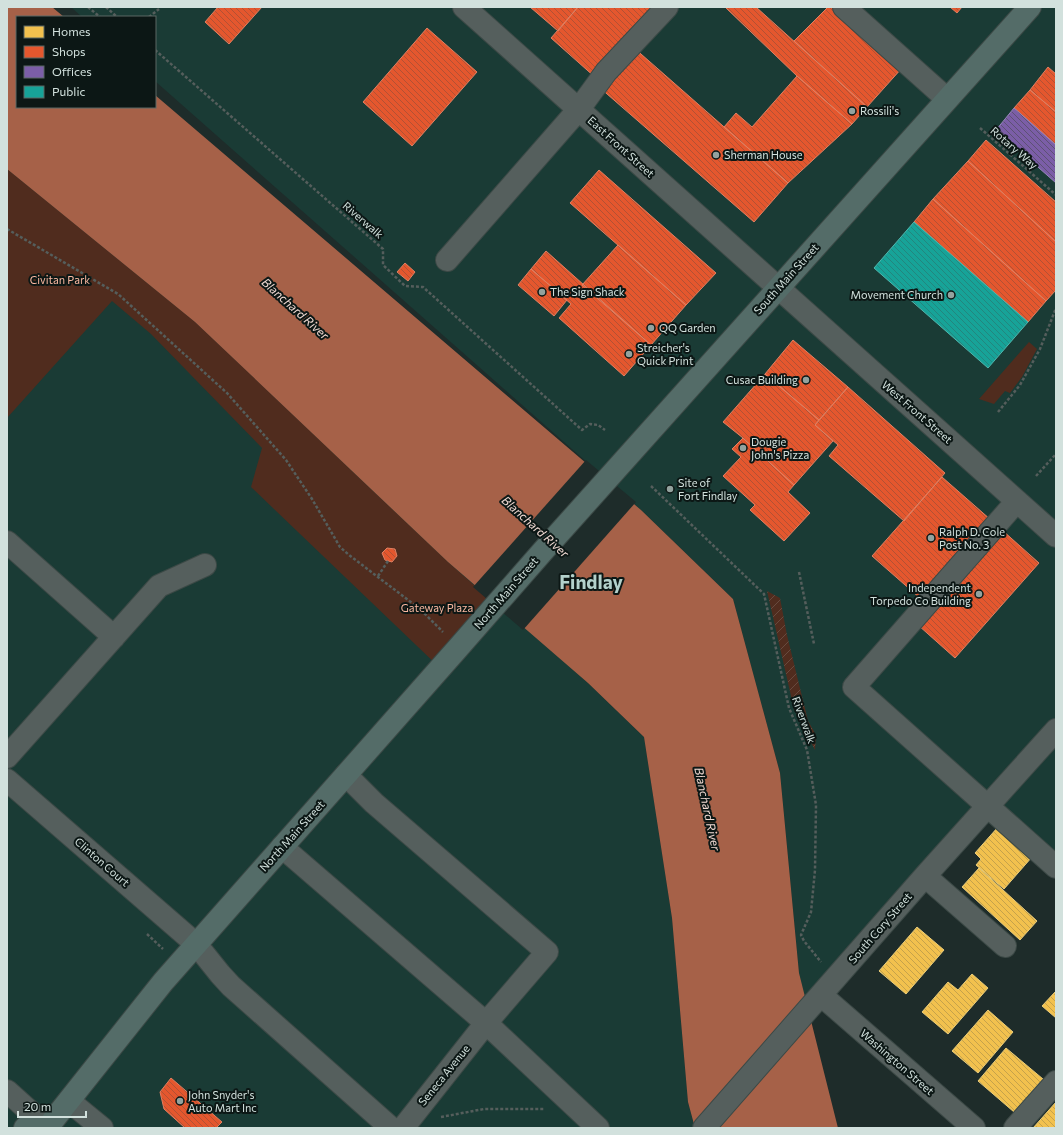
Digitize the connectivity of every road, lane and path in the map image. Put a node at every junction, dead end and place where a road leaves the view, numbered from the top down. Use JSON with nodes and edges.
{"nodes":[{"id":1,"x":88,"y":7,"type":"edge"},
{"id":2,"x":106,"y":7,"type":"edge"},
{"id":3,"x":464,"y":7,"type":"edge"},
{"id":4,"x":667,"y":7,"type":"edge"},
{"id":5,"x":844,"y":7,"type":"edge"},
{"id":6,"x":1030,"y":7,"type":"edge"},
{"id":7,"x":159,"y":8,"type":"dead end"},
{"id":8,"x":99,"y":16,"type":"edge"},
{"id":9,"x":116,"y":16,"type":"edge"},
{"id":10,"x":150,"y":16,"type":"edge"},
{"id":11,"x":156,"y":51,"type":"edge"},
{"id":12,"x":947,"y":99,"type":"junction"},
{"id":13,"x":579,"y":109,"type":"junction"},
{"id":14,"x":980,"y":128,"type":"dead end"},
{"id":15,"x":1056,"y":195,"type":"edge"},
{"id":16,"x":7,"y":229,"type":"edge"},
{"id":17,"x":447,"y":260,"type":"dead end"},
{"id":18,"x":779,"y":287,"type":"junction"},
{"id":19,"x":1056,"y":308,"type":"edge"},
{"id":20,"x":998,"y":412,"type":"dead end"},
{"id":21,"x":605,"y":430,"type":"dead end"},
{"id":22,"x":1056,"y":454,"type":"edge"},
{"id":23,"x":1036,"y":476,"type":"dead end"},
{"id":24,"x":651,"y":486,"type":"dead end"},
{"id":25,"x":1017,"y":501,"type":"junction"},
{"id":26,"x":1056,"y":536,"type":"edge"},
{"id":27,"x":7,"y":542,"type":"edge"},
{"id":28,"x":543,"y":551,"type":"joint"},
{"id":29,"x":388,"y":561,"type":"dead end"},
{"id":30,"x":205,"y":565,"type":"dead end"},
{"id":31,"x":799,"y":572,"type":"dead end"},
{"id":32,"x":378,"y":576,"type":"junction"},
{"id":33,"x":114,"y":637,"type":"junction"},
{"id":34,"x":814,"y":644,"type":"dead end"},
{"id":35,"x":458,"y":648,"type":"junction"},
{"id":36,"x":1056,"y":730,"type":"edge"},
{"id":37,"x":7,"y":757,"type":"edge"},
{"id":38,"x":346,"y":775,"type":"junction"},
{"id":39,"x":7,"y":780,"type":"edge"},
{"id":40,"x":988,"y":806,"type":"junction"},
{"id":41,"x":282,"y":847,"type":"junction"},
{"id":42,"x":1056,"y":868,"type":"edge"},
{"id":43,"x":925,"y":876,"type":"junction"},
{"id":44,"x":196,"y":944,"type":"junction"},
{"id":45,"x":1005,"y":946,"type":"dead end"},
{"id":46,"x":835,"y":979,"type":"junction"},
{"id":47,"x":821,"y":995,"type":"junction"},
{"id":48,"x":486,"y":1023,"type":"junction"},
{"id":49,"x":1056,"y":1082,"type":"edge"},
{"id":50,"x":7,"y":1091,"type":"edge"},
{"id":51,"x":69,"y":1100,"type":"junction"},
{"id":52,"x":578,"y":1109,"type":"junction"},
{"id":53,"x":437,"y":1118,"type":"dead end"},
{"id":54,"x":25,"y":1128,"type":"edge"},
{"id":55,"x":47,"y":1128,"type":"edge"},
{"id":56,"x":102,"y":1128,"type":"edge"},
{"id":57,"x":390,"y":1128,"type":"edge"},
{"id":58,"x":403,"y":1128,"type":"edge"},
{"id":59,"x":598,"y":1128,"type":"edge"},
{"id":60,"x":704,"y":1128,"type":"edge"},
{"id":61,"x":974,"y":1128,"type":"edge"},
{"id":62,"x":1015,"y":1128,"type":"edge"}],
"edges":[{"from":1,"to":8,"type":"path"},
{"from":2,"to":9,"type":"path"},
{"from":3,"to":13,"type":"street","name":"East Front Street"},
{"from":4,"to":13,"type":"street"},
{"from":5,"to":12,"type":"street"},
{"from":6,"to":12,"type":"highway","name":"South Main Street"},
{"from":7,"to":10,"type":"path"},
{"from":11,"to":21,"type":"path","name":"Riverwalk"},
{"from":12,"to":18,"type":"highway","name":"South Main Street"},
{"from":13,"to":17,"type":"street"},
{"from":13,"to":18,"type":"street","name":"East Front Street"},
{"from":14,"to":15,"type":"path","name":"Rotary Way"},
{"from":16,"to":32,"type":"path"},
{"from":18,"to":25,"type":"street","name":"West Front Street"},
{"from":18,"to":28,"type":"highway","name":"South Main Street"},
{"from":19,"to":20,"type":"path"},
{"from":22,"to":23,"type":"path"},
{"from":24,"to":46,"type":"path","name":"Riverwalk"},
{"from":25,"to":26,"type":"street","name":"West Front Street"},
{"from":25,"to":40,"type":"street"},
{"from":27,"to":33,"type":"street"},
{"from":28,"to":35,"type":"highway","name":"North Main Street"},
{"from":29,"to":32,"type":"path"},
{"from":30,"to":33,"type":"street"},
{"from":31,"to":34,"type":"path"},
{"from":32,"to":35,"type":"path"},
{"from":33,"to":37,"type":"street"},
{"from":35,"to":38,"type":"highway","name":"North Main Street"},
{"from":36,"to":40,"type":"street","name":"South Cory Street"},
{"from":38,"to":41,"type":"highway","name":"North Main Street"},
{"from":38,"to":48,"type":"street","name":"Seneca Avenue"},
{"from":39,"to":44,"type":"street","name":"Clinton Court"},
{"from":40,"to":42,"type":"street"},
{"from":40,"to":43,"type":"street","name":"South Cory Street"},
{"from":41,"to":44,"type":"highway","name":"North Main Street"},
{"from":41,"to":48,"type":"street"},
{"from":43,"to":45,"type":"street"},
{"from":43,"to":46,"type":"street","name":"South Cory Street"},
{"from":44,"to":51,"type":"highway","name":"North Main Street"},
{"from":44,"to":57,"type":"street","name":"Clinton Court"},
{"from":46,"to":47,"type":"street","name":"South Cory Street"},
{"from":47,"to":60,"type":"street","name":"South Cory Street"},
{"from":47,"to":61,"type":"street","name":"Washington Street"},
{"from":48,"to":52,"type":"street"},
{"from":48,"to":58,"type":"street","name":"Seneca Avenue"},
{"from":49,"to":62,"type":"street"},
{"from":50,"to":55,"type":"street"},
{"from":51,"to":55,"type":"highway","name":"North Main Street"},
{"from":51,"to":56,"type":"street"},
{"from":52,"to":53,"type":"path"},
{"from":52,"to":59,"type":"street"},
{"from":54,"to":55,"type":"highway"}]}
